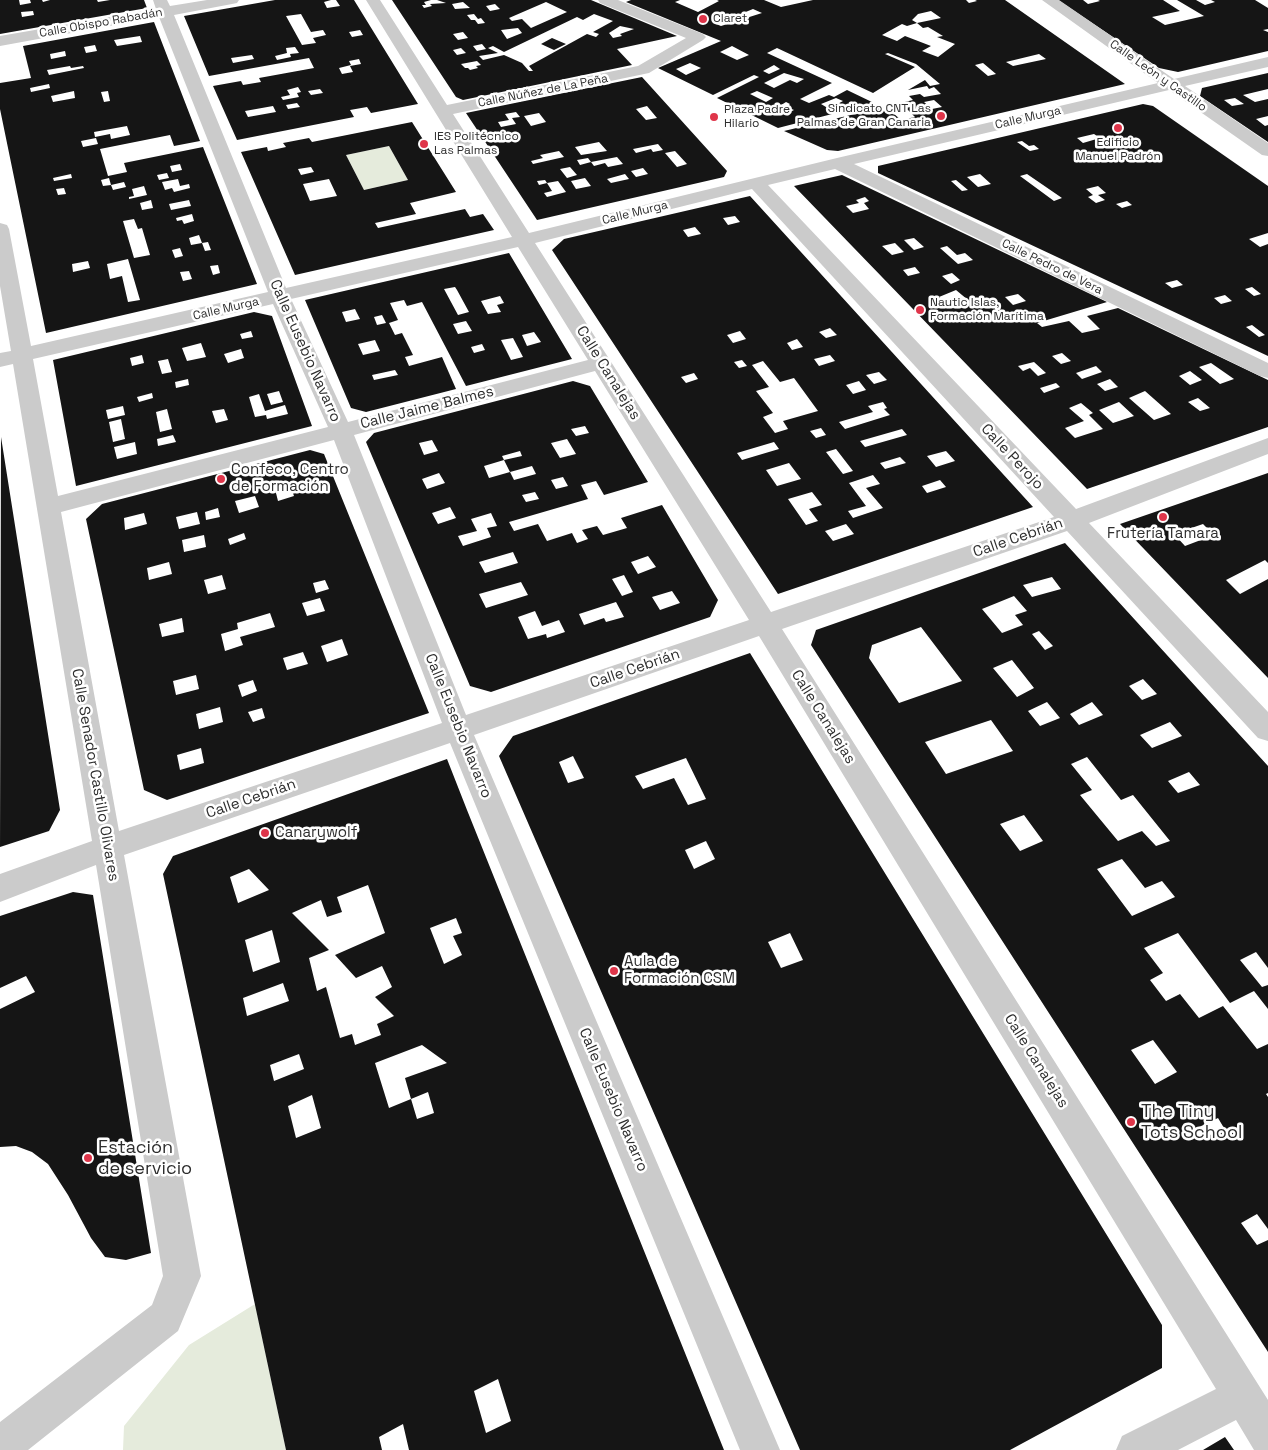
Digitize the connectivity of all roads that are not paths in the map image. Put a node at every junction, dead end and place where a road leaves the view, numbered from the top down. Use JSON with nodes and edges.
{"nodes":[{"id":1,"x":232,"y":0,"type":"edge"},
{"id":2,"x":373,"y":0,"type":"edge"},
{"id":3,"x":605,"y":0,"type":"edge"},
{"id":4,"x":1049,"y":0,"type":"edge"},
{"id":5,"x":163,"y":6,"type":"edge"},
{"id":6,"x":0,"y":41,"type":"edge"},
{"id":7,"x":1268,"y":62,"type":"edge"},
{"id":8,"x":1171,"y":85,"type":"junction"},
{"id":9,"x":443,"y":111,"type":"junction"},
{"id":10,"x":1268,"y":151,"type":"edge"},
{"id":11,"x":837,"y":163,"type":"junction"},
{"id":12,"x":757,"y":184,"type":"junction"},
{"id":13,"x":0,"y":229,"type":"edge"},
{"id":14,"x":523,"y":240,"type":"junction"},
{"id":15,"x":280,"y":297,"type":"junction"},
{"id":16,"x":11,"y":357,"type":"edge"},
{"id":17,"x":602,"y":363,"type":"junction"},
{"id":18,"x":1268,"y":371,"type":"edge"},
{"id":19,"x":341,"y":430,"type":"junction"},
{"id":20,"x":1268,"y":446,"type":"edge"},
{"id":21,"x":48,"y":507,"type":"junction"},
{"id":22,"x":1072,"y":520,"type":"junction"},
{"id":23,"x":765,"y":624,"type":"junction"},
{"id":24,"x":458,"y":729,"type":"junction"},
{"id":25,"x":1268,"y":730,"type":"edge"},
{"id":26,"x":107,"y":848,"type":"junction"},
{"id":27,"x":0,"y":888,"type":"edge"},
{"id":28,"x":1243,"y":1396,"type":"junction"},
{"id":29,"x":1268,"y":1436,"type":"edge"},
{"id":30,"x":3,"y":1440,"type":"edge"},
{"id":31,"x":760,"y":1450,"type":"edge"},
{"id":32,"x":1136,"y":1450,"type":"edge"}],
"edges":[{"from":1,"to":5,"type":"street","name":"Calle Obispo Rabadán"},
{"from":2,"to":9,"type":"street","name":"Calle Canalejas"},
{"from":3,"to":9,"type":"street","name":"Calle Núñez de La Peña"},
{"from":4,"to":8,"type":"street","name":"Calle León y Castillo"},
{"from":5,"to":6,"type":"street","name":"Calle Obispo Rabadán"},
{"from":5,"to":15,"type":"street","name":"Calle Eusebio Navarro"},
{"from":7,"to":8,"type":"street","name":"Calle Murga"},
{"from":8,"to":10,"type":"street","name":"Calle León y Castillo"},
{"from":8,"to":11,"type":"street","name":"Calle Murga"},
{"from":9,"to":14,"type":"street","name":"Calle Canalejas"},
{"from":11,"to":12,"type":"street","name":"Calle Murga"},
{"from":11,"to":18,"type":"street","name":"Calle Pedro de Vera"},
{"from":12,"to":14,"type":"street","name":"Calle Murga"},
{"from":12,"to":22,"type":"street","name":"Calle Perojo"},
{"from":13,"to":16,"type":"street","name":"Calle Senador Castillo Olivares"},
{"from":14,"to":15,"type":"street","name":"Calle Murga"},
{"from":14,"to":17,"type":"street","name":"Calle Canalejas"},
{"from":15,"to":16,"type":"street","name":"Calle Murga"},
{"from":15,"to":19,"type":"street","name":"Calle Eusebio Navarro"},
{"from":16,"to":21,"type":"street","name":"Calle Senador Castillo Olivares"},
{"from":17,"to":19,"type":"street","name":"Calle Jaime Balmes"},
{"from":17,"to":23,"type":"street","name":"Calle Canalejas"},
{"from":19,"to":21,"type":"street","name":"Calle Jaime Balmes"},
{"from":19,"to":24,"type":"street","name":"Calle Eusebio Navarro"},
{"from":20,"to":22,"type":"street","name":"Calle Cebrián"},
{"from":21,"to":26,"type":"street","name":"Calle Senador Castillo Olivares"},
{"from":22,"to":23,"type":"street","name":"Calle Cebrián"},
{"from":22,"to":25,"type":"street","name":"Calle Perojo"},
{"from":23,"to":24,"type":"street","name":"Calle Cebrián"},
{"from":23,"to":28,"type":"street","name":"Calle Canalejas"},
{"from":24,"to":26,"type":"street","name":"Calle Cebrián"},
{"from":24,"to":31,"type":"street","name":"Calle Eusebio Navarro"},
{"from":26,"to":27,"type":"street","name":"Calle Cebrián"},
{"from":26,"to":30,"type":"street","name":"Calle Senador Castillo Olivares"},
{"from":28,"to":29,"type":"street","name":"Calle Canalejas"},
{"from":28,"to":32,"type":"street"}]}
